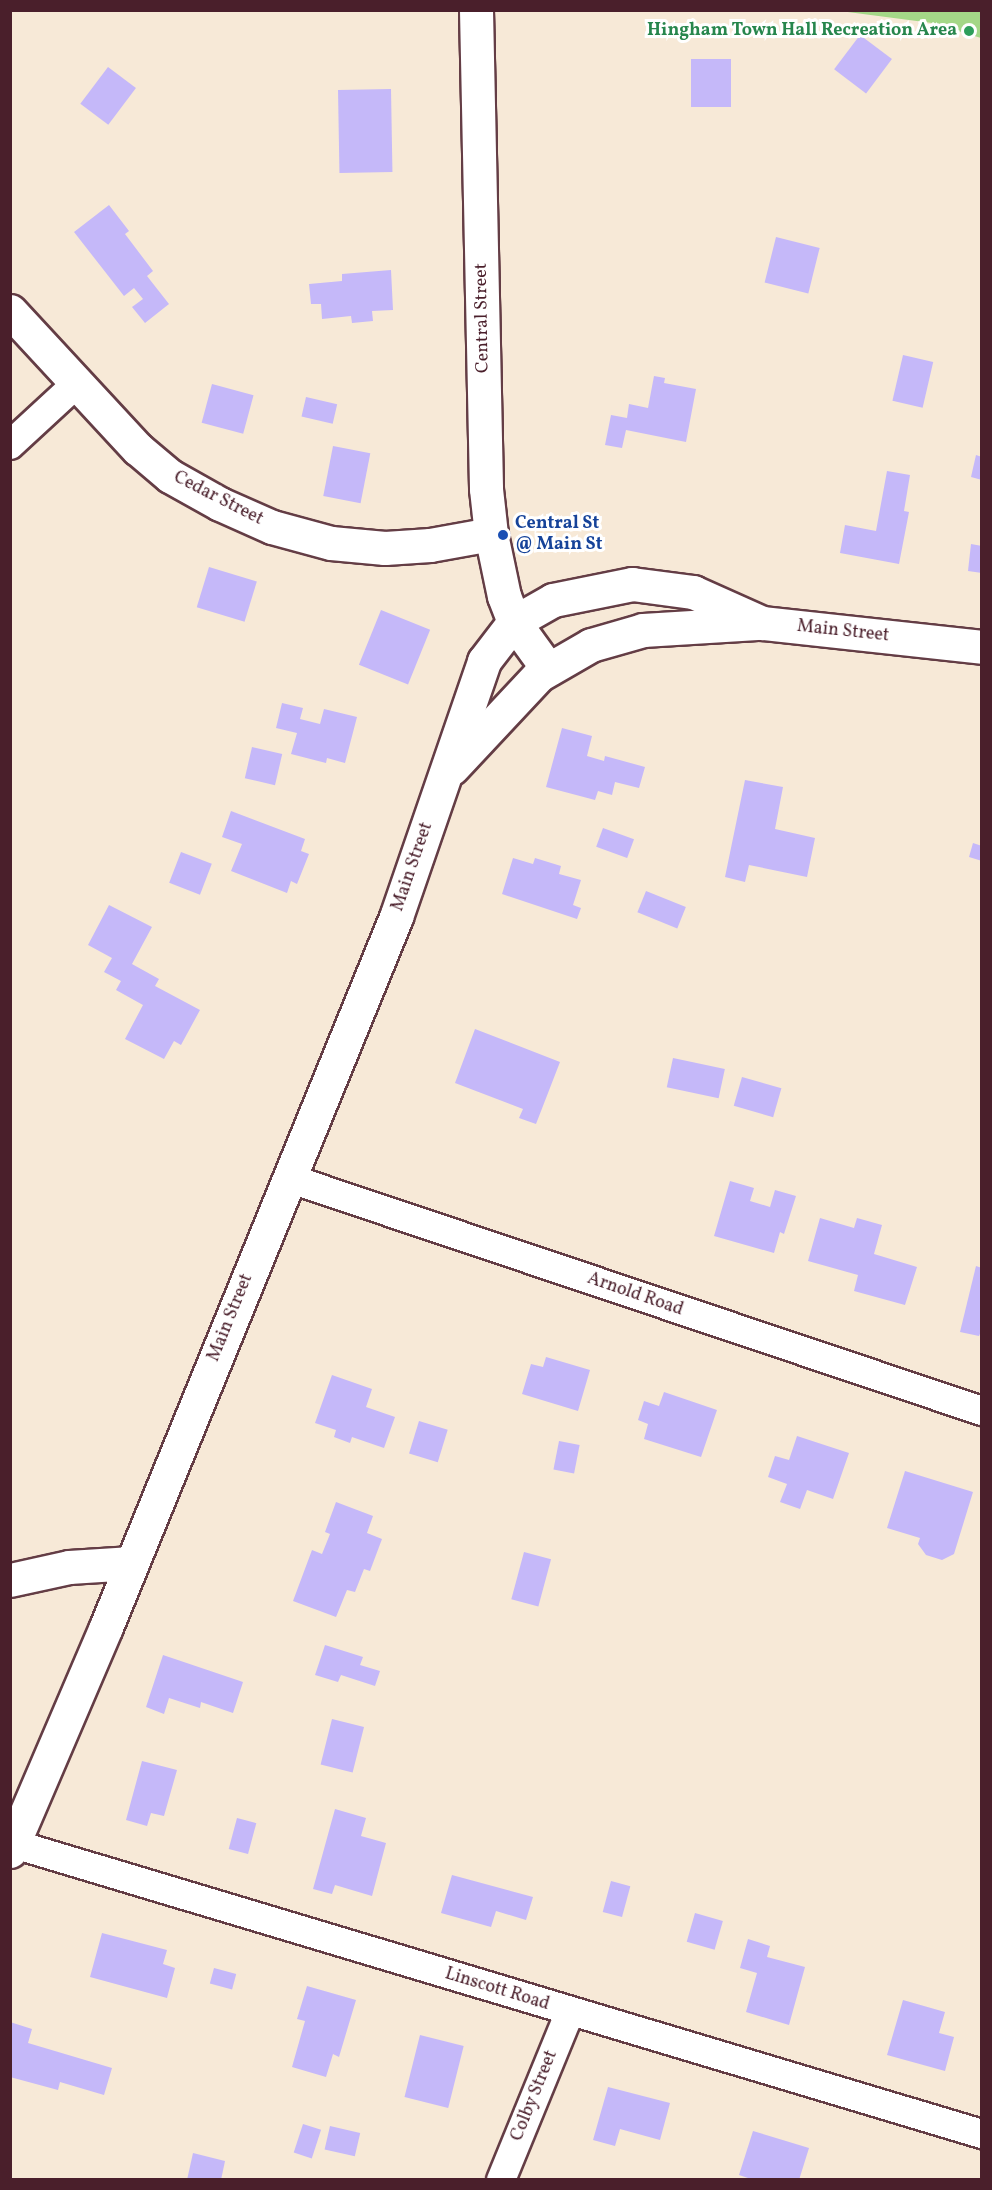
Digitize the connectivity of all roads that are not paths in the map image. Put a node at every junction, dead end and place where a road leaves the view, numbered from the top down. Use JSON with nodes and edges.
{"nodes":[{"id":1,"x":476,"y":10,"type":"edge"},
{"id":2,"x":10,"y":311,"type":"edge"},
{"id":3,"x":76,"y":384,"type":"junction"},
{"id":4,"x":10,"y":445,"type":"edge"},
{"id":5,"x":491,"y":534,"type":"junction"},
{"id":6,"x":514,"y":622,"type":"junction"},
{"id":7,"x":762,"y":622,"type":"junction"},
{"id":8,"x":981,"y":647,"type":"edge"},
{"id":9,"x":548,"y":669,"type":"junction"},
{"id":10,"x":447,"y":773,"type":"junction"},
{"id":11,"x":288,"y":1178,"type":"junction"},
{"id":12,"x":981,"y":1411,"type":"edge"},
{"id":13,"x":132,"y":1563,"type":"junction"},
{"id":14,"x":10,"y":1580,"type":"edge"},
{"id":15,"x":12,"y":1848,"type":"edge"},
{"id":16,"x":570,"y":2012,"type":"junction"},
{"id":17,"x":981,"y":2134,"type":"edge"},
{"id":18,"x":501,"y":2180,"type":"edge"}],
"edges":[{"from":1,"to":5,"type":"main road","name":"Central Street"},
{"from":2,"to":3,"type":"main road","name":"Cedar Street"},
{"from":3,"to":4,"type":"street"},
{"from":3,"to":5,"type":"main road","name":"Cedar Street"},
{"from":5,"to":6,"type":"main road","name":"Central Street"},
{"from":6,"to":7,"type":"main road","name":"Main Street"},
{"from":6,"to":9,"type":"main road","name":"Central Street"},
{"from":6,"to":10,"type":"main road","name":"Main Street"},
{"from":7,"to":8,"type":"main road","name":"Main Street"},
{"from":7,"to":9,"type":"main road"},
{"from":9,"to":10,"type":"main road"},
{"from":10,"to":11,"type":"main road","name":"Main Street"},
{"from":11,"to":12,"type":"street","name":"Arnold Road"},
{"from":11,"to":13,"type":"main road","name":"Main Street"},
{"from":13,"to":14,"type":"main road"},
{"from":13,"to":15,"type":"main road","name":"Main Street"},
{"from":15,"to":16,"type":"street","name":"Linscott Road"},
{"from":16,"to":17,"type":"street","name":"Linscott Road"},
{"from":16,"to":18,"type":"street","name":"Colby Street"}]}
